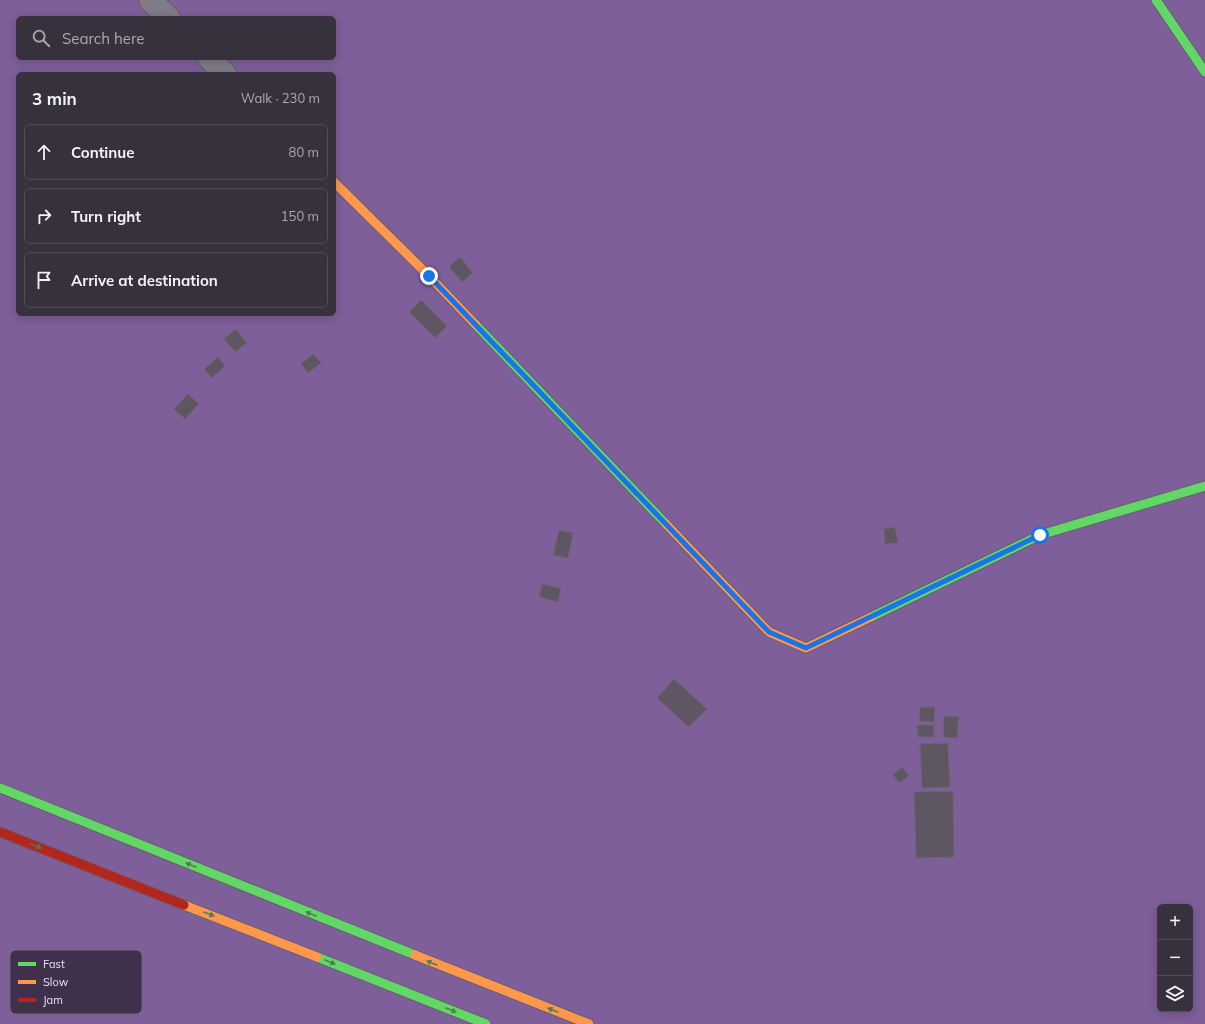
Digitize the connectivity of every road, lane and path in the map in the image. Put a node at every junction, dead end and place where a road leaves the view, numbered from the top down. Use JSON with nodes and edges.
{"nodes":[{"id":1,"x":150,"y":0,"type":"edge"},
{"id":2,"x":1156,"y":0,"type":"edge"},
{"id":3,"x":166,"y":16,"type":"edge"},
{"id":4,"x":211,"y":60,"type":"edge"},
{"id":5,"x":223,"y":72,"type":"edge"},
{"id":6,"x":1205,"y":72,"type":"edge"},
{"id":7,"x":336,"y":184,"type":"edge"},
{"id":8,"x":1205,"y":486,"type":"edge"},
{"id":9,"x":0,"y":788,"type":"edge"},
{"id":10,"x":0,"y":832,"type":"edge"},
{"id":11,"x":486,"y":1024,"type":"edge"},
{"id":12,"x":589,"y":1024,"type":"edge"}],
"edges":[{"from":1,"to":3,"type":"street"},
{"from":2,"to":6,"type":"main road"},
{"from":4,"to":5,"type":"street"},
{"from":7,"to":8,"type":"main road"},
{"from":12,"to":9,"type":"main road","one_way":true},
{"from":10,"to":11,"type":"main road","one_way":true}]}
